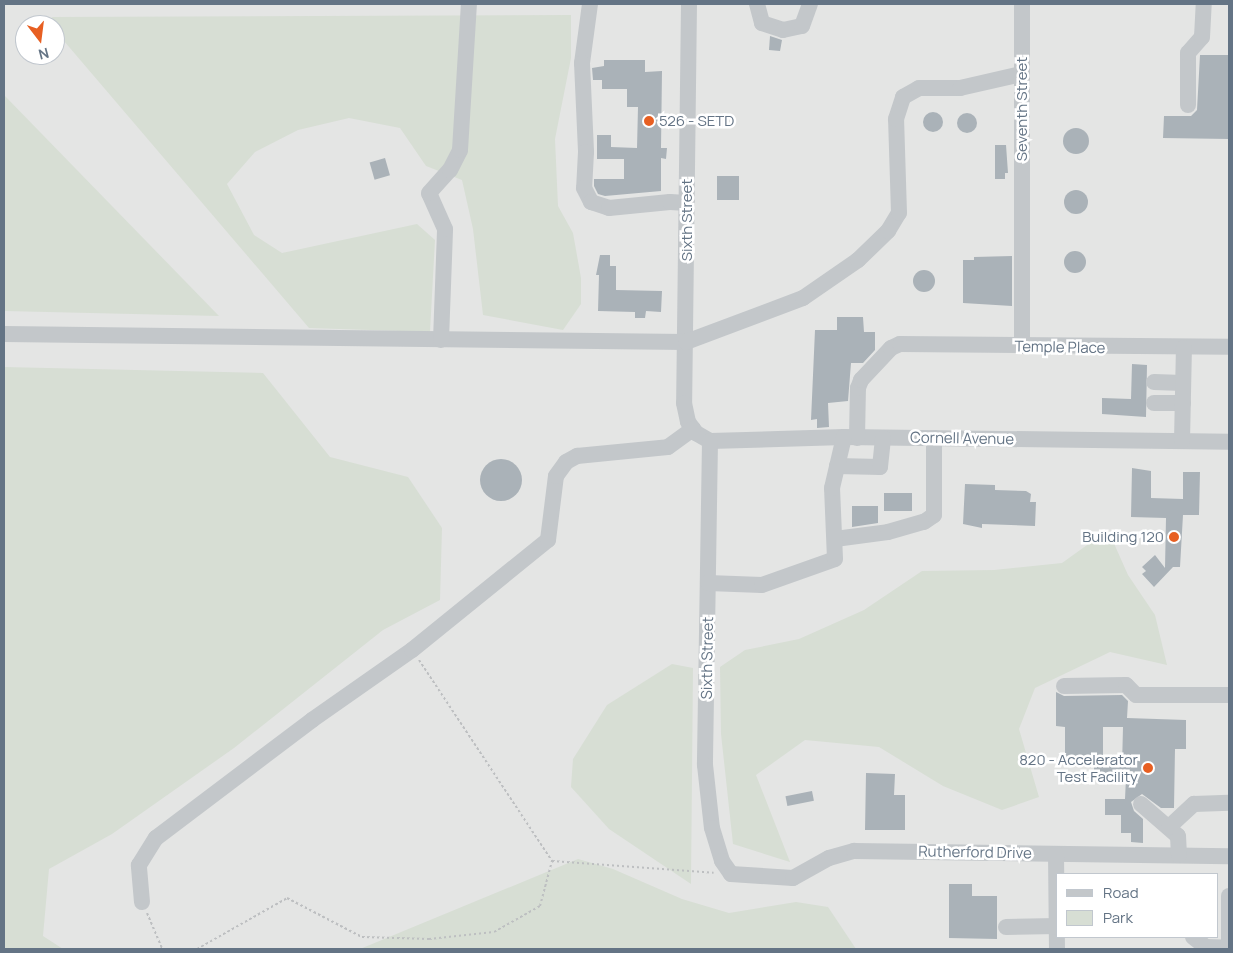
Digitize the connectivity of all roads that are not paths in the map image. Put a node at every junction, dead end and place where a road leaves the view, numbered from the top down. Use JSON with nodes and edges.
{"nodes":[{"id":1,"x":469,"y":4,"type":"edge"},
{"id":2,"x":590,"y":4,"type":"edge"},
{"id":3,"x":689,"y":4,"type":"edge"},
{"id":4,"x":756,"y":4,"type":"edge"},
{"id":5,"x":810,"y":4,"type":"edge"},
{"id":6,"x":1022,"y":4,"type":"edge"},
{"id":7,"x":1204,"y":4,"type":"edge"},
{"id":8,"x":1021,"y":74,"type":"junction"},
{"id":9,"x":1188,"y":105,"type":"dead end"},
{"id":10,"x":687,"y":203,"type":"junction"},
{"id":11,"x":4,"y":334,"type":"edge"},
{"id":12,"x":441,"y":340,"type":"junction"},
{"id":13,"x":686,"y":342,"type":"junction"},
{"id":14,"x":1022,"y":346,"type":"junction"},
{"id":15,"x":1229,"y":347,"type":"edge"},
{"id":16,"x":1184,"y":348,"type":"junction"},
{"id":17,"x":1154,"y":382,"type":"dead end"},
{"id":18,"x":1183,"y":383,"type":"junction"},
{"id":19,"x":1154,"y":403,"type":"dead end"},
{"id":20,"x":1183,"y":403,"type":"junction"},
{"id":21,"x":700,"y":434,"type":"junction"},
{"id":22,"x":850,"y":437,"type":"junction"},
{"id":23,"x":882,"y":438,"type":"junction"},
{"id":24,"x":934,"y":438,"type":"junction"},
{"id":25,"x":1182,"y":441,"type":"junction"},
{"id":26,"x":1229,"y":442,"type":"edge"},
{"id":27,"x":836,"y":466,"type":"junction"},
{"id":28,"x":835,"y":539,"type":"junction"},
{"id":29,"x":708,"y":583,"type":"junction"},
{"id":30,"x":1064,"y":686,"type":"dead end"},
{"id":31,"x":1229,"y":695,"type":"edge"},
{"id":32,"x":1141,"y":804,"type":"dead end"},
{"id":33,"x":1229,"y":804,"type":"edge"},
{"id":34,"x":1169,"y":827,"type":"junction"},
{"id":35,"x":1056,"y":854,"type":"junction"},
{"id":36,"x":1179,"y":855,"type":"junction"},
{"id":37,"x":1229,"y":856,"type":"edge"},
{"id":38,"x":730,"y":873,"type":"joint"},
{"id":39,"x":1056,"y":873,"type":"edge"},
{"id":40,"x":1229,"y":896,"type":"edge"},
{"id":41,"x":142,"y":902,"type":"road end"},
{"id":42,"x":1229,"y":922,"type":"edge"},
{"id":43,"x":1056,"y":926,"type":"edge"},
{"id":44,"x":1006,"y":927,"type":"dead end"},
{"id":45,"x":1194,"y":938,"type":"edge"},
{"id":46,"x":1229,"y":948,"type":"edge"}],
"edges":[{"from":1,"to":12,"type":"street"},
{"from":2,"to":10,"type":"street"},
{"from":3,"to":10,"type":"street","name":"Sixth Street"},
{"from":4,"to":5,"type":"street"},
{"from":6,"to":8,"type":"street","name":"Seventh Street"},
{"from":7,"to":9,"type":"street"},
{"from":8,"to":13,"type":"street"},
{"from":8,"to":14,"type":"street","name":"Seventh Street"},
{"from":10,"to":13,"type":"street","name":"Sixth Street"},
{"from":11,"to":12,"type":"street"},
{"from":12,"to":13,"type":"street"},
{"from":13,"to":21,"type":"street","name":"Sixth Street"},
{"from":14,"to":16,"type":"street","name":"Temple Place"},
{"from":14,"to":22,"type":"street","name":"Temple Place"},
{"from":15,"to":16,"type":"street","name":"Temple Place"},
{"from":16,"to":18,"type":"street"},
{"from":17,"to":18,"type":"street"},
{"from":18,"to":20,"type":"street"},
{"from":19,"to":20,"type":"street"},
{"from":20,"to":25,"type":"street"},
{"from":21,"to":22,"type":"street","name":"Cornell Avenue"},
{"from":21,"to":29,"type":"street","name":"Sixth Street"},
{"from":21,"to":41,"type":"street"},
{"from":22,"to":23,"type":"street","name":"Cornell Avenue"},
{"from":22,"to":27,"type":"street"},
{"from":23,"to":24,"type":"street","name":"Cornell Avenue"},
{"from":23,"to":27,"type":"street"},
{"from":24,"to":25,"type":"street","name":"Cornell Avenue"},
{"from":24,"to":28,"type":"street"},
{"from":25,"to":26,"type":"street","name":"Cornell Avenue"},
{"from":27,"to":28,"type":"street"},
{"from":28,"to":29,"type":"street"},
{"from":29,"to":38,"type":"street","name":"Sixth Street"},
{"from":30,"to":31,"type":"street"},
{"from":32,"to":34,"type":"street"},
{"from":33,"to":34,"type":"street"},
{"from":34,"to":36,"type":"street"},
{"from":35,"to":36,"type":"street","name":"Rutherford Drive"},
{"from":35,"to":38,"type":"street","name":"Rutherford Drive"},
{"from":35,"to":39,"type":"street"},
{"from":36,"to":37,"type":"street","name":"Rutherford Drive"},
{"from":40,"to":42,"type":"street"},
{"from":42,"to":46,"type":"street"},
{"from":43,"to":44,"type":"street"},
{"from":45,"to":46,"type":"street"}]}
